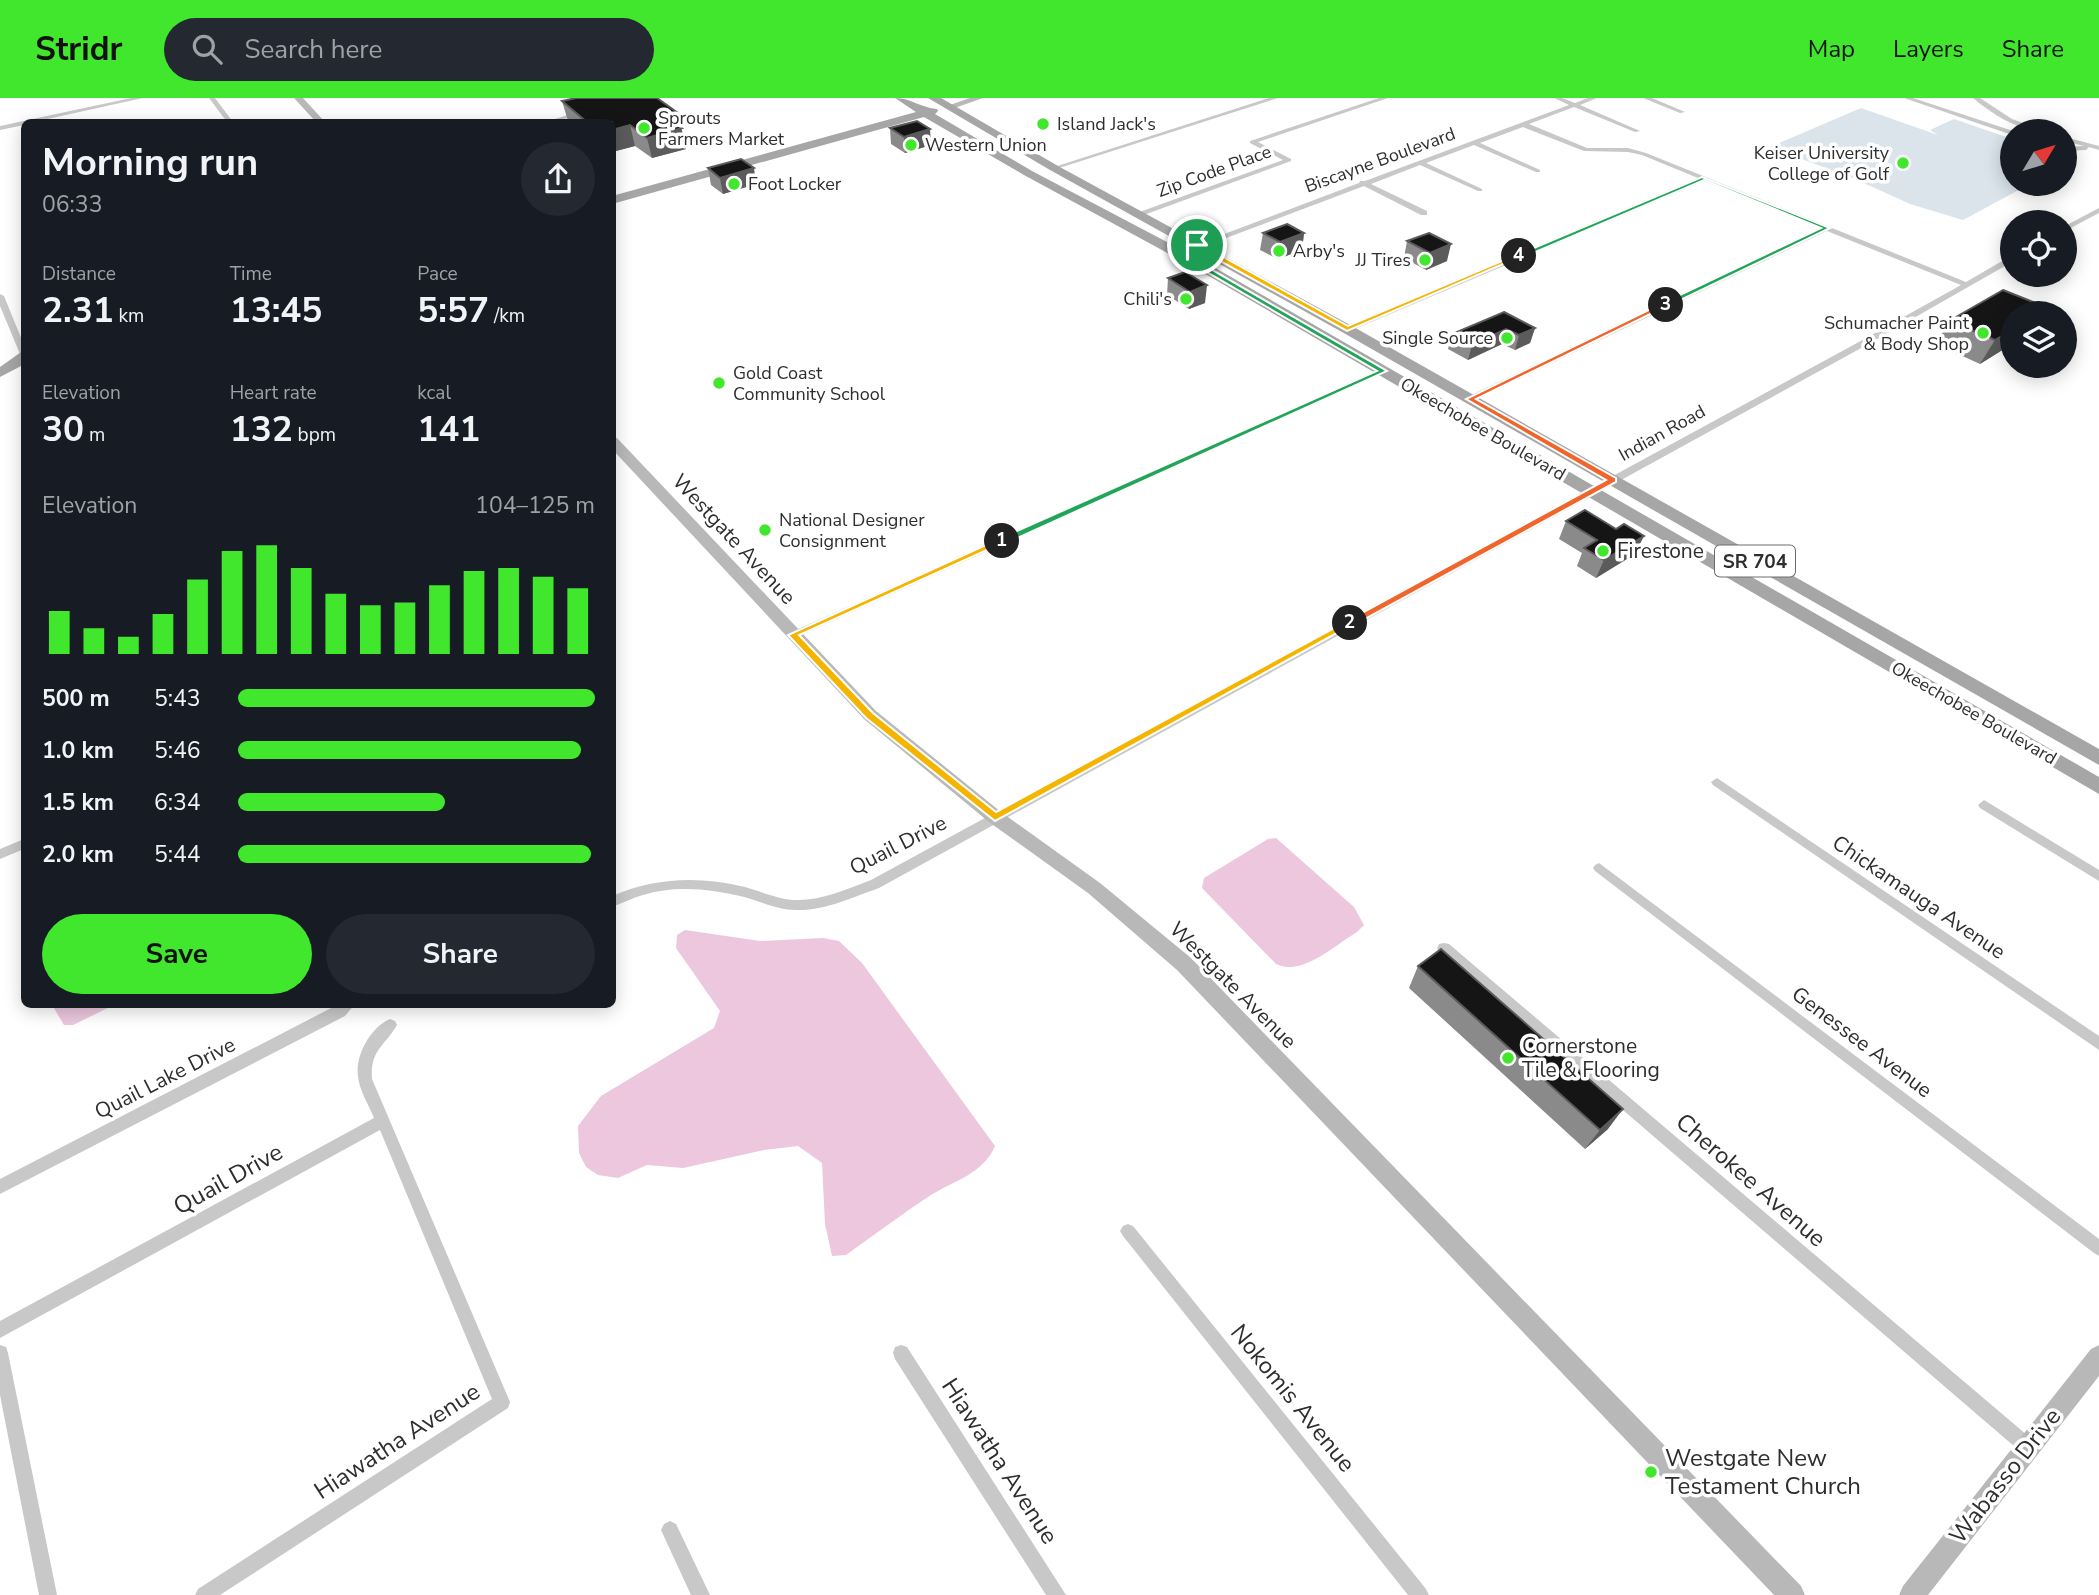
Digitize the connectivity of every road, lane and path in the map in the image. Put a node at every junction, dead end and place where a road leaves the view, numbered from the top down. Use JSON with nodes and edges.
{"nodes":[{"id":1,"x":140,"y":98,"type":"edge"},
{"id":2,"x":212,"y":98,"type":"edge"},
{"id":3,"x":298,"y":98,"type":"edge"},
{"id":4,"x":900,"y":98,"type":"edge"},
{"id":5,"x":979,"y":98,"type":"edge"},
{"id":6,"x":1275,"y":98,"type":"edge"},
{"id":7,"x":1385,"y":98,"type":"edge"},
{"id":8,"x":1557,"y":98,"type":"edge"},
{"id":9,"x":1594,"y":98,"type":"edge"},
{"id":10,"x":1646,"y":98,"type":"edge"},
{"id":11,"x":1907,"y":98,"type":"edge"},
{"id":12,"x":1976,"y":98,"type":"edge"},
{"id":13,"x":939,"y":101,"type":"edge"},
{"id":14,"x":1575,"y":105,"type":"junction"},
{"id":15,"x":913,"y":106,"type":"junction"},
{"id":16,"x":592,"y":110,"type":"edge"},
{"id":17,"x":74,"y":112,"type":"junction"},
{"id":18,"x":1682,"y":112,"type":"dead end"},
{"id":19,"x":926,"y":113,"type":"junction"},
{"id":20,"x":43,"y":119,"type":"edge"},
{"id":21,"x":78,"y":119,"type":"edge"},
{"id":22,"x":228,"y":119,"type":"edge"},
{"id":23,"x":318,"y":119,"type":"edge"},
{"id":24,"x":559,"y":119,"type":"edge"},
{"id":25,"x":2008,"y":119,"type":"edge"},
{"id":26,"x":21,"y":124,"type":"edge"},
{"id":27,"x":1523,"y":124,"type":"junction"},
{"id":28,"x":0,"y":128,"type":"edge"},
{"id":29,"x":2000,"y":129,"type":"edge"},
{"id":30,"x":1637,"y":131,"type":"dead end"},
{"id":31,"x":1472,"y":142,"type":"junction"},
{"id":32,"x":2077,"y":142,"type":"edge"},
{"id":33,"x":2090,"y":146,"type":"junction"},
{"id":34,"x":2099,"y":148,"type":"edge"},
{"id":35,"x":2077,"y":150,"type":"edge"},
{"id":36,"x":736,"y":155,"type":"junction"},
{"id":37,"x":1419,"y":162,"type":"junction"},
{"id":38,"x":1054,"y":168,"type":"junction"},
{"id":39,"x":1538,"y":171,"type":"dead end"},
{"id":40,"x":1704,"y":178,"type":"junction"},
{"id":41,"x":1362,"y":182,"type":"junction"},
{"id":42,"x":616,"y":189,"type":"edge"},
{"id":43,"x":1480,"y":190,"type":"dead end"},
{"id":44,"x":636,"y":194,"type":"junction"},
{"id":45,"x":616,"y":199,"type":"edge"},
{"id":46,"x":2099,"y":210,"type":"edge"},
{"id":47,"x":1424,"y":213,"type":"dead end"},
{"id":48,"x":1138,"y":214,"type":"junction"},
{"id":49,"x":2090,"y":215,"type":"junction"},
{"id":50,"x":2099,"y":218,"type":"edge"},
{"id":51,"x":2077,"y":222,"type":"edge"},
{"id":52,"x":1827,"y":228,"type":"junction"},
{"id":53,"x":1197,"y":245,"type":"junction"},
{"id":54,"x":1178,"y":253,"type":"junction"},
{"id":55,"x":2000,"y":266,"type":"edge"},
{"id":56,"x":1968,"y":285,"type":"junction"},
{"id":57,"x":0,"y":296,"type":"edge"},
{"id":58,"x":1347,"y":329,"type":"junction"},
{"id":59,"x":21,"y":347,"type":"edge"},
{"id":60,"x":21,"y":355,"type":"edge"},
{"id":61,"x":21,"y":358,"type":"edge"},
{"id":62,"x":0,"y":361,"type":"edge"},
{"id":63,"x":21,"y":367,"type":"edge"},
{"id":64,"x":1383,"y":371,"type":"junction"},
{"id":65,"x":0,"y":373,"type":"edge"},
{"id":66,"x":1470,"y":399,"type":"junction"},
{"id":67,"x":616,"y":445,"type":"edge"},
{"id":68,"x":1612,"y":480,"type":"junction"},
{"id":69,"x":1591,"y":491,"type":"junction"},
{"id":70,"x":1825,"y":625,"type":"junction"},
{"id":71,"x":793,"y":635,"type":"junction"},
{"id":72,"x":1964,"y":680,"type":"junction"},
{"id":73,"x":2099,"y":758,"type":"edge"},
{"id":74,"x":1717,"y":782,"type":"dead end"},
{"id":75,"x":2099,"y":786,"type":"edge"},
{"id":76,"x":1984,"y":805,"type":"dead end"},
{"id":77,"x":995,"y":817,"type":"junction"},
{"id":78,"x":21,"y":845,"type":"edge"},
{"id":79,"x":0,"y":855,"type":"edge"},
{"id":80,"x":1599,"y":868,"type":"dead end"},
{"id":81,"x":2099,"y":876,"type":"edge"},
{"id":82,"x":616,"y":900,"type":"edge"},
{"id":83,"x":1444,"y":948,"type":"edge"},
{"id":84,"x":344,"y":1008,"type":"edge"},
{"id":85,"x":390,"y":1025,"type":"dead end"},
{"id":86,"x":2099,"y":1044,"type":"edge"},
{"id":87,"x":383,"y":1121,"type":"junction"},
{"id":88,"x":0,"y":1186,"type":"edge"},
{"id":89,"x":1128,"y":1231,"type":"dead end"},
{"id":90,"x":2099,"y":1248,"type":"edge"},
{"id":91,"x":0,"y":1330,"type":"edge"},
{"id":92,"x":0,"y":1353,"type":"edge"},
{"id":93,"x":901,"y":1353,"type":"dead end"},
{"id":94,"x":2099,"y":1357,"type":"edge"},
{"id":95,"x":2028,"y":1447,"type":"junction"},
{"id":96,"x":670,"y":1530,"type":"dead end"},
{"id":97,"x":48,"y":1595,"type":"edge"},
{"id":98,"x":204,"y":1595,"type":"edge"},
{"id":99,"x":701,"y":1595,"type":"edge"},
{"id":100,"x":1057,"y":1595,"type":"edge"},
{"id":101,"x":1420,"y":1595,"type":"edge"},
{"id":102,"x":1792,"y":1595,"type":"edge"},
{"id":103,"x":1912,"y":1595,"type":"edge"}],
"edges":[{"from":1,"to":17,"type":"street"},
{"from":2,"to":22,"type":"street"},
{"from":3,"to":23,"type":"street"},
{"from":4,"to":15,"type":"main road","name":"Okeechobee Boulevard","number":"SR 704"},
{"from":5,"to":13,"type":"street"},
{"from":6,"to":38,"type":"street"},
{"from":7,"to":48,"type":"street","name":"Zip Code Place"},
{"from":8,"to":14,"type":"street"},
{"from":9,"to":14,"type":"street","name":"Biscayne Boulevard"},
{"from":10,"to":18,"type":"street"},
{"from":11,"to":29,"type":"street"},
{"from":12,"to":25,"type":"street"},
{"from":13,"to":15,"type":"main road"},
{"from":13,"to":19,"type":"main road"},
{"from":13,"to":38,"type":"main road","name":"Okeechobee Boulevard","number":"SR 704"},
{"from":14,"to":27,"type":"street","name":"Biscayne Boulevard"},
{"from":14,"to":30,"type":"street"},
{"from":15,"to":19,"type":"main road","name":"Okeechobee Boulevard","number":"SR 704"},
{"from":15,"to":36,"type":"main road"},
{"from":16,"to":24,"type":"street"},
{"from":17,"to":20,"type":"street"},
{"from":17,"to":21,"type":"street"},
{"from":19,"to":44,"type":"main road"},
{"from":19,"to":54,"type":"main road","name":"Okeechobee Boulevard","number":"SR 704"},
{"from":26,"to":28,"type":"street"},
{"from":27,"to":31,"type":"street","name":"Biscayne Boulevard"},
{"from":27,"to":40,"type":"street"},
{"from":31,"to":37,"type":"street","name":"Biscayne Boulevard"},
{"from":31,"to":39,"type":"street"},
{"from":32,"to":33,"type":"street"},
{"from":33,"to":34,"type":"street"},
{"from":33,"to":35,"type":"street"},
{"from":36,"to":42,"type":"main road"},
{"from":36,"to":44,"type":"main road"},
{"from":37,"to":41,"type":"street","name":"Biscayne Boulevard"},
{"from":37,"to":43,"type":"street"},
{"from":38,"to":48,"type":"main road","name":"Okeechobee Boulevard","number":"SR 704"},
{"from":40,"to":52,"type":"street"},
{"from":40,"to":58,"type":"street"},
{"from":41,"to":47,"type":"street"},
{"from":41,"to":53,"type":"street","name":"Biscayne Boulevard"},
{"from":44,"to":45,"type":"main road"},
{"from":46,"to":49,"type":"street"},
{"from":48,"to":53,"type":"main road","name":"Okeechobee Boulevard","number":"SR 704"},
{"from":49,"to":50,"type":"street"},
{"from":49,"to":51,"type":"street"},
{"from":52,"to":56,"type":"street"},
{"from":52,"to":66,"type":"street"},
{"from":53,"to":54,"type":"street","name":"Biscayne Boulevard"},
{"from":53,"to":58,"type":"main road","name":"Okeechobee Boulevard","number":"SR 704"},
{"from":54,"to":64,"type":"main road","name":"Okeechobee Boulevard","number":"SR 704"},
{"from":55,"to":56,"type":"street","name":"Indian Road"},
{"from":56,"to":68,"type":"street","name":"Indian Road"},
{"from":57,"to":59,"type":"street"},
{"from":58,"to":66,"type":"main road","name":"Okeechobee Boulevard","number":"SR 704"},
{"from":60,"to":62,"type":"main road"},
{"from":61,"to":65,"type":"main road"},
{"from":63,"to":65,"type":"main road"},
{"from":64,"to":69,"type":"main road","name":"Okeechobee Boulevard","number":"SR 704"},
{"from":64,"to":71,"type":"street"},
{"from":66,"to":68,"type":"main road","name":"Okeechobee Boulevard","number":"SR 704"},
{"from":67,"to":71,"type":"street","name":"Westgate Avenue"},
{"from":68,"to":69,"type":"street","name":"Indian Road"},
{"from":68,"to":72,"type":"main road","name":"Okeechobee Boulevard","number":"SR 704"},
{"from":69,"to":70,"type":"main road","name":"Okeechobee Boulevard","number":"SR 704"},
{"from":69,"to":77,"type":"street","name":"Indian Road"},
{"from":70,"to":72,"type":"main road"},
{"from":70,"to":75,"type":"main road","name":"Okeechobee Boulevard","number":"SR 704"},
{"from":71,"to":77,"type":"street","name":"Westgate Avenue"},
{"from":72,"to":73,"type":"main road","name":"Okeechobee Boulevard","number":"SR 704"},
{"from":74,"to":86,"type":"street","name":"Chickamauga Avenue"},
{"from":76,"to":81,"type":"street"},
{"from":77,"to":82,"type":"street","name":"Quail Drive"},
{"from":77,"to":102,"type":"street","name":"Westgate Avenue"},
{"from":78,"to":79,"type":"street"},
{"from":80,"to":90,"type":"street","name":"Genessee Avenue"},
{"from":83,"to":95,"type":"street","name":"Cherokee Avenue"},
{"from":84,"to":88,"type":"street","name":"Quail Lake Drive"},
{"from":85,"to":87,"type":"street"},
{"from":87,"to":91,"type":"street","name":"Quail Drive"},
{"from":87,"to":98,"type":"street","name":"Hiawatha Avenue"},
{"from":89,"to":101,"type":"street","name":"Nokomis Avenue"},
{"from":92,"to":97,"type":"street"},
{"from":93,"to":100,"type":"street","name":"Hiawatha Avenue"},
{"from":94,"to":95,"type":"street","name":"Wabasso Drive"},
{"from":95,"to":103,"type":"street","name":"Wabasso Drive"},
{"from":96,"to":99,"type":"street"}]}
